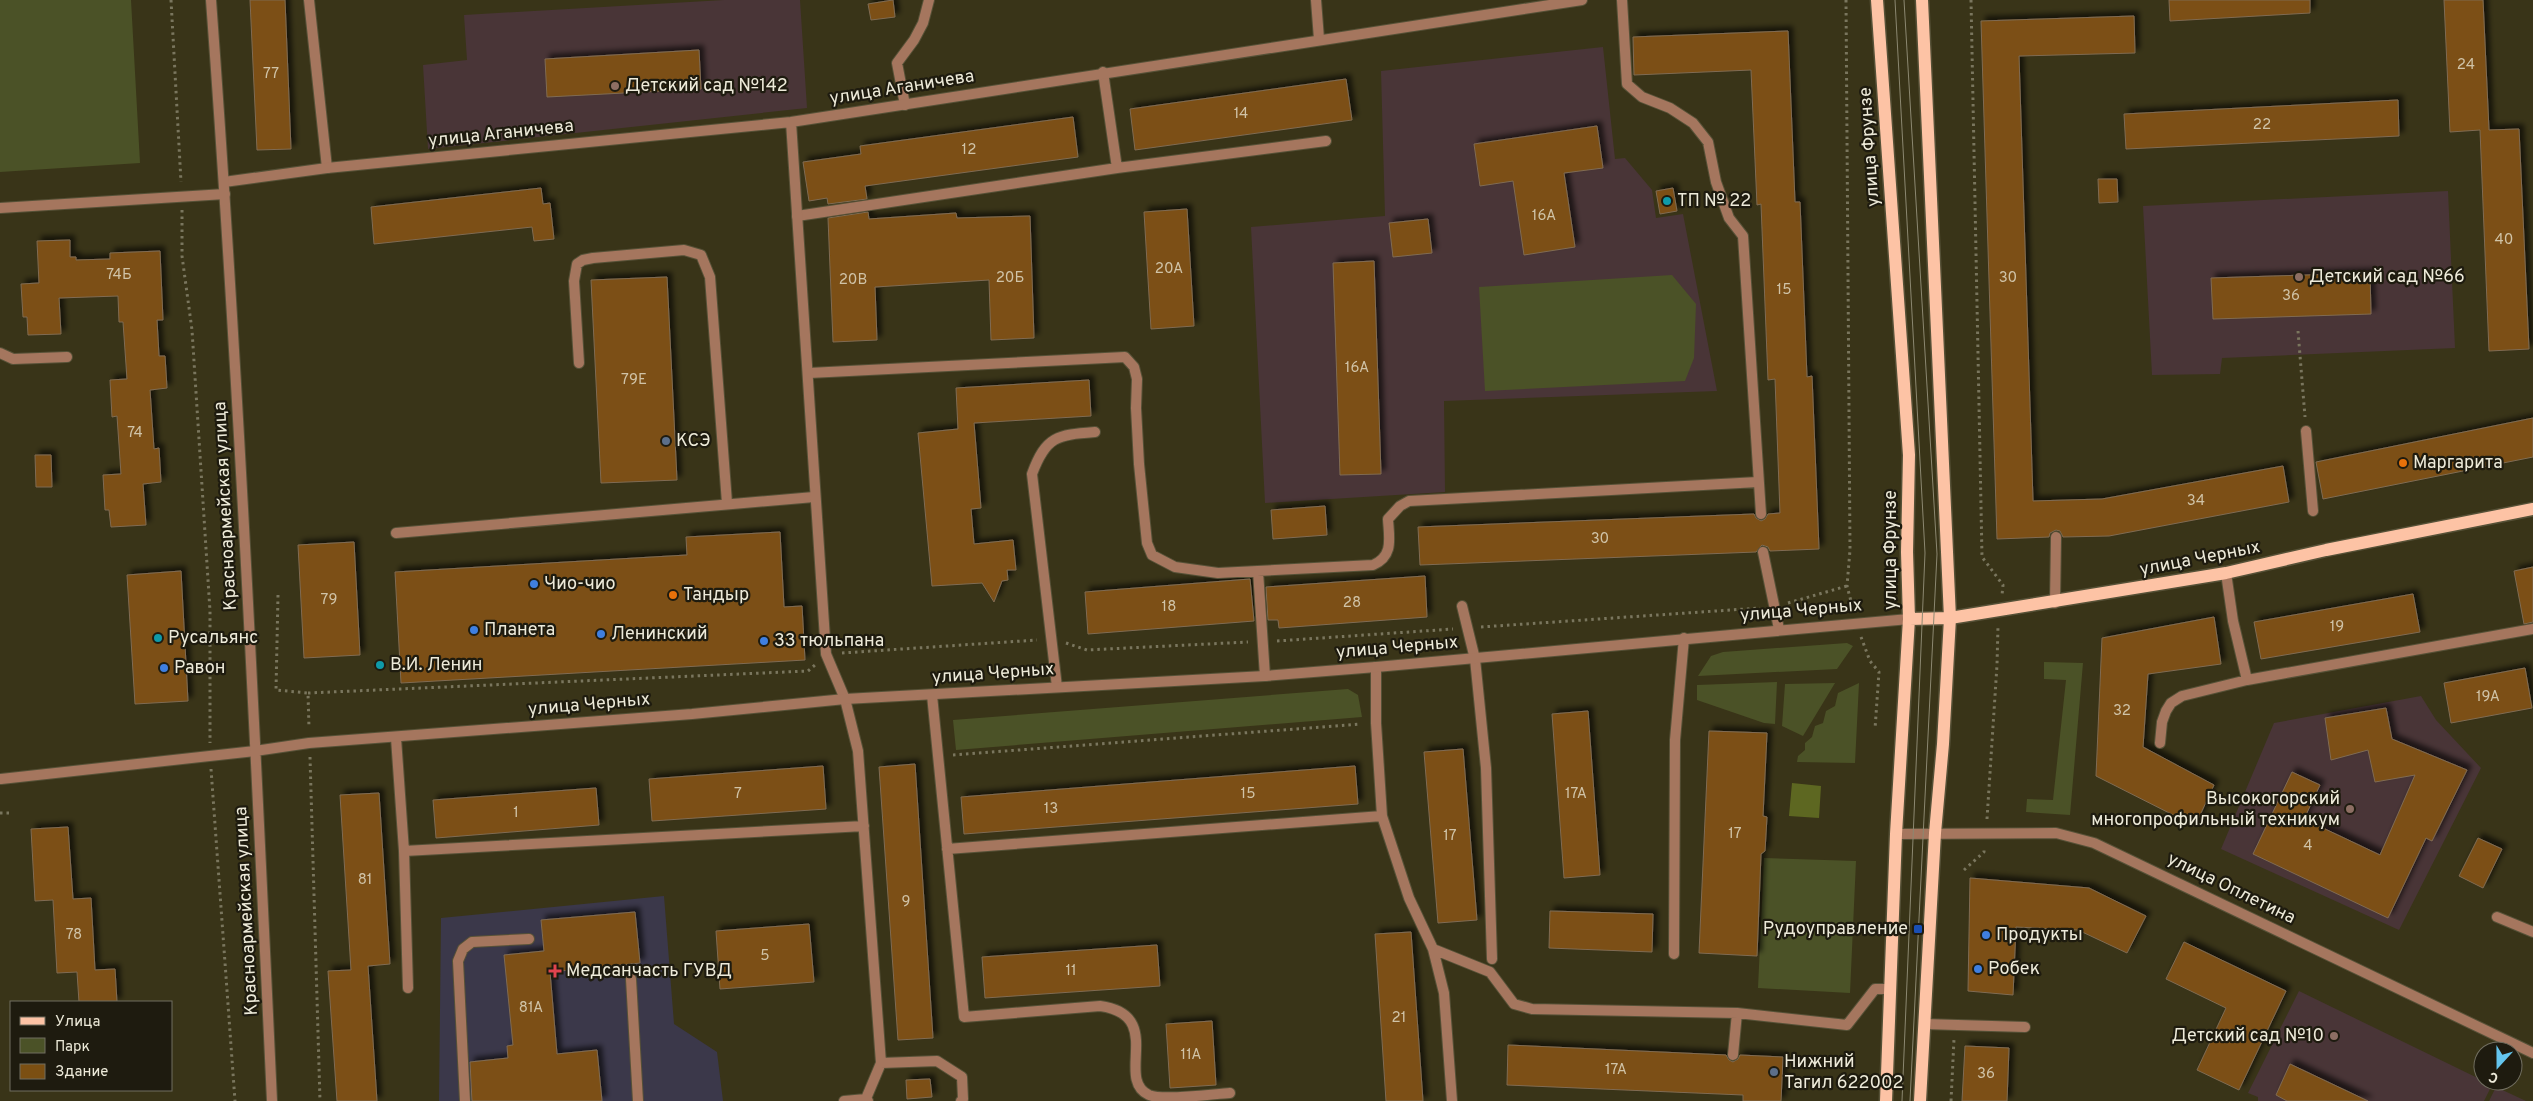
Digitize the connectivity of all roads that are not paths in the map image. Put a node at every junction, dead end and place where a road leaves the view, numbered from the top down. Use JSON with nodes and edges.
{"nodes":[{"id":1,"x":211,"y":0,"type":"edge"},
{"id":2,"x":309,"y":0,"type":"edge"},
{"id":3,"x":929,"y":0,"type":"edge"},
{"id":4,"x":1316,"y":0,"type":"edge"},
{"id":5,"x":1582,"y":0,"type":"edge"},
{"id":6,"x":1622,"y":0,"type":"edge"},
{"id":7,"x":1877,"y":0,"type":"edge"},
{"id":8,"x":1922,"y":0,"type":"edge"},
{"id":9,"x":1319,"y":39,"type":"junction"},
{"id":10,"x":1102,"y":72,"type":"junction"},
{"id":11,"x":905,"y":105,"type":"junction"},
{"id":12,"x":791,"y":122,"type":"junction"},
{"id":13,"x":1326,"y":141,"type":"dead end"},
{"id":14,"x":327,"y":168,"type":"junction"},
{"id":15,"x":1117,"y":168,"type":"junction"},
{"id":16,"x":224,"y":182,"type":"junction"},
{"id":17,"x":225,"y":194,"type":"junction"},
{"id":18,"x":0,"y":208,"type":"edge"},
{"id":19,"x":798,"y":216,"type":"junction"},
{"id":20,"x":0,"y":353,"type":"edge"},
{"id":21,"x":67,"y":357,"type":"dead end"},
{"id":22,"x":579,"y":363,"type":"dead end"},
{"id":23,"x":809,"y":373,"type":"junction"},
{"id":24,"x":2306,"y":431,"type":"road end"},
{"id":25,"x":1095,"y":432,"type":"dead end"},
{"id":26,"x":1758,"y":482,"type":"junction"},
{"id":27,"x":814,"y":497,"type":"junction"},
{"id":28,"x":727,"y":503,"type":"junction"},
{"id":29,"x":2533,"y":509,"type":"edge"},
{"id":30,"x":2313,"y":511,"type":"dead end"},
{"id":31,"x":1761,"y":514,"type":"dead end"},
{"id":32,"x":396,"y":533,"type":"dead end"},
{"id":33,"x":2056,"y":537,"type":"dead end"},
{"id":34,"x":1763,"y":552,"type":"dead end"},
{"id":35,"x":1258,"y":571,"type":"junction"},
{"id":36,"x":2226,"y":573,"type":"junction"},
{"id":37,"x":2055,"y":603,"type":"junction"},
{"id":38,"x":1462,"y":606,"type":"dead end"},
{"id":39,"x":1950,"y":618,"type":"junction"},
{"id":40,"x":1909,"y":619,"type":"junction"},
{"id":41,"x":2533,"y":628,"type":"edge"},
{"id":42,"x":1779,"y":629,"type":"junction"},
{"id":43,"x":1684,"y":638,"type":"junction"},
{"id":44,"x":1475,"y":659,"type":"junction"},
{"id":45,"x":1376,"y":667,"type":"junction"},
{"id":46,"x":1265,"y":676,"type":"junction"},
{"id":47,"x":2247,"y":680,"type":"junction"},
{"id":48,"x":1057,"y":686,"type":"junction"},
{"id":49,"x":932,"y":696,"type":"junction"},
{"id":50,"x":845,"y":700,"type":"junction"},
{"id":51,"x":396,"y":738,"type":"junction"},
{"id":52,"x":2160,"y":742,"type":"dead end"},
{"id":53,"x":255,"y":752,"type":"junction"},
{"id":54,"x":1,"y":779,"type":"edge"},
{"id":55,"x":1382,"y":816,"type":"junction"},
{"id":56,"x":864,"y":826,"type":"junction"},
{"id":57,"x":1935,"y":833,"type":"junction"},
{"id":58,"x":1896,"y":834,"type":"junction"},
{"id":59,"x":947,"y":849,"type":"junction"},
{"id":60,"x":404,"y":851,"type":"junction"},
{"id":61,"x":2497,"y":917,"type":"dead end"},
{"id":62,"x":2533,"y":932,"type":"edge"},
{"id":63,"x":529,"y":939,"type":"dead end"},
{"id":64,"x":1433,"y":949,"type":"junction"},
{"id":65,"x":1674,"y":954,"type":"dead end"},
{"id":66,"x":1492,"y":959,"type":"dead end"},
{"id":67,"x":631,"y":979,"type":"dead end"},
{"id":68,"x":408,"y":988,"type":"dead end"},
{"id":69,"x":1891,"y":989,"type":"junction"},
{"id":70,"x":1737,"y":1014,"type":"junction"},
{"id":71,"x":1924,"y":1024,"type":"junction"},
{"id":72,"x":2025,"y":1027,"type":"dead end"},
{"id":73,"x":2533,"y":1054,"type":"edge"},
{"id":74,"x":1733,"y":1055,"type":"dead end"},
{"id":75,"x":881,"y":1063,"type":"junction"},
{"id":76,"x":1230,"y":1092,"type":"dead end"},
{"id":77,"x":867,"y":1100,"type":"edge"},
{"id":78,"x":272,"y":1101,"type":"edge"},
{"id":79,"x":465,"y":1101,"type":"edge"},
{"id":80,"x":638,"y":1101,"type":"edge"},
{"id":81,"x":844,"y":1101,"type":"edge"},
{"id":82,"x":961,"y":1101,"type":"edge"},
{"id":83,"x":1452,"y":1101,"type":"edge"},
{"id":84,"x":1886,"y":1101,"type":"edge"},
{"id":85,"x":1920,"y":1101,"type":"edge"}],
"edges":[{"from":1,"to":16,"type":"street","name":"Красноармейская улица"},
{"from":2,"to":14,"type":"street"},
{"from":3,"to":11,"type":"street"},
{"from":4,"to":9,"type":"street"},
{"from":5,"to":9,"type":"street","name":"улица Аганичева"},
{"from":6,"to":26,"type":"street"},
{"from":7,"to":40,"type":"main road","name":"улица Фрунзе"},
{"from":8,"to":39,"type":"main road"},
{"from":9,"to":10,"type":"street","name":"улица Аганичева"},
{"from":10,"to":11,"type":"street","name":"улица Аганичева"},
{"from":10,"to":15,"type":"street"},
{"from":11,"to":12,"type":"street","name":"улица Аганичева"},
{"from":12,"to":14,"type":"street","name":"улица Аганичева"},
{"from":12,"to":19,"type":"street"},
{"from":13,"to":15,"type":"street"},
{"from":14,"to":16,"type":"street","name":"улица Аганичева"},
{"from":15,"to":19,"type":"street"},
{"from":16,"to":17,"type":"street","name":"Красноармейская улица"},
{"from":17,"to":18,"type":"street"},
{"from":17,"to":53,"type":"street","name":"Красноармейская улица"},
{"from":19,"to":23,"type":"street"},
{"from":20,"to":21,"type":"street"},
{"from":22,"to":28,"type":"street"},
{"from":23,"to":27,"type":"street"},
{"from":23,"to":35,"type":"street"},
{"from":24,"to":30,"type":"street"},
{"from":25,"to":48,"type":"street"},
{"from":26,"to":31,"type":"street"},
{"from":26,"to":35,"type":"street"},
{"from":27,"to":28,"type":"street"},
{"from":27,"to":50,"type":"street"},
{"from":28,"to":32,"type":"street"},
{"from":29,"to":36,"type":"main road","name":"улица Черных"},
{"from":33,"to":37,"type":"street"},
{"from":34,"to":42,"type":"street"},
{"from":35,"to":46,"type":"street"},
{"from":36,"to":37,"type":"main road","name":"улица Черных"},
{"from":36,"to":47,"type":"street"},
{"from":37,"to":39,"type":"main road","name":"улица Черных"},
{"from":38,"to":44,"type":"street"},
{"from":39,"to":40,"type":"main road","name":"улица Черных"},
{"from":39,"to":57,"type":"main road"},
{"from":40,"to":42,"type":"street","name":"улица Черных"},
{"from":40,"to":58,"type":"main road","name":"улица Фрунзе"},
{"from":41,"to":47,"type":"street"},
{"from":42,"to":43,"type":"street","name":"улица Черных"},
{"from":43,"to":44,"type":"street","name":"улица Черных"},
{"from":43,"to":65,"type":"street"},
{"from":44,"to":45,"type":"street","name":"улица Черных"},
{"from":44,"to":66,"type":"street"},
{"from":45,"to":46,"type":"street","name":"улица Черных"},
{"from":45,"to":55,"type":"street"},
{"from":46,"to":48,"type":"street","name":"улица Черных"},
{"from":47,"to":52,"type":"street"},
{"from":48,"to":49,"type":"street","name":"улица Черных"},
{"from":49,"to":50,"type":"street","name":"улица Черных"},
{"from":49,"to":59,"type":"street"},
{"from":50,"to":51,"type":"street","name":"улица Черных"},
{"from":50,"to":56,"type":"street"},
{"from":51,"to":53,"type":"street","name":"улица Черных"},
{"from":51,"to":60,"type":"street"},
{"from":53,"to":54,"type":"street","name":"улица Черных"},
{"from":53,"to":78,"type":"street","name":"Красноармейская улица"},
{"from":55,"to":59,"type":"street"},
{"from":55,"to":64,"type":"street"},
{"from":56,"to":60,"type":"street"},
{"from":56,"to":75,"type":"street"},
{"from":57,"to":58,"type":"street","name":"улица Оплетина"},
{"from":57,"to":71,"type":"main road"},
{"from":57,"to":73,"type":"street","name":"улица Оплетина"},
{"from":58,"to":69,"type":"main road","name":"улица Фрунзе"},
{"from":59,"to":76,"type":"street"},
{"from":60,"to":68,"type":"street"},
{"from":61,"to":62,"type":"street"},
{"from":63,"to":79,"type":"street"},
{"from":64,"to":70,"type":"street"},
{"from":64,"to":83,"type":"street"},
{"from":67,"to":80,"type":"street"},
{"from":69,"to":70,"type":"street"},
{"from":69,"to":84,"type":"main road","name":"улица Фрунзе"},
{"from":70,"to":74,"type":"street"},
{"from":71,"to":72,"type":"street"},
{"from":71,"to":85,"type":"main road"},
{"from":75,"to":77,"type":"street"},
{"from":75,"to":82,"type":"street"},
{"from":77,"to":81,"type":"street"}]}
